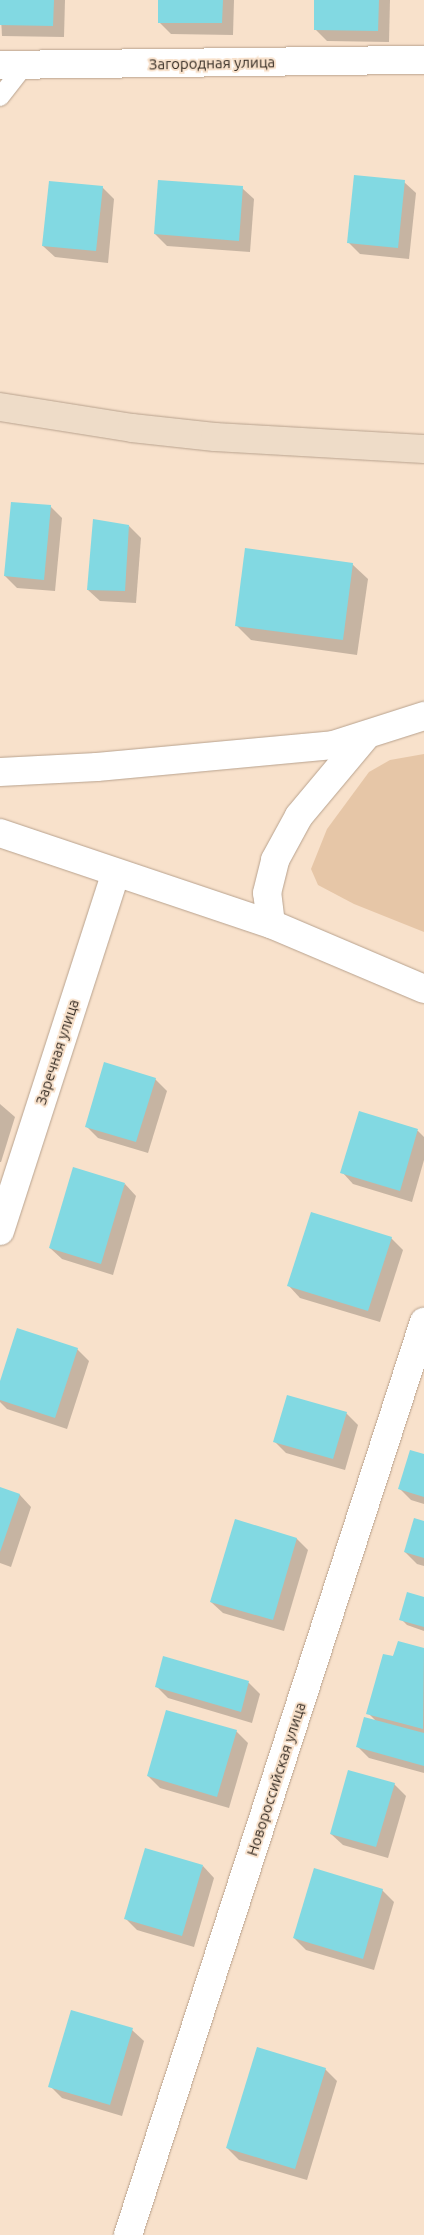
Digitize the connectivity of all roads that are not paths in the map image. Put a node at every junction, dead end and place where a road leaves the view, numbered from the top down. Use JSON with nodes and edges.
{"nodes":[{"id":1,"x":424,"y":60,"type":"edge"},
{"id":2,"x":13,"y":65,"type":"edge"},
{"id":3,"x":0,"y":97,"type":"edge"},
{"id":4,"x":0,"y":407,"type":"edge"},
{"id":5,"x":424,"y":449,"type":"edge"},
{"id":6,"x":424,"y":716,"type":"edge"},
{"id":7,"x":365,"y":736,"type":"junction"},
{"id":8,"x":0,"y":772,"type":"edge"},
{"id":9,"x":0,"y":834,"type":"edge"},
{"id":10,"x":115,"y":874,"type":"junction"},
{"id":11,"x":271,"y":924,"type":"junction"},
{"id":12,"x":424,"y":989,"type":"edge"},
{"id":13,"x":0,"y":1231,"type":"edge"},
{"id":14,"x":424,"y":1322,"type":"edge"},
{"id":15,"x":128,"y":2235,"type":"edge"}],
"edges":[{"from":1,"to":2,"type":"street","name":"Загородная улица"},
{"from":2,"to":3,"type":"lane"},
{"from":4,"to":5,"type":"street"},
{"from":6,"to":7,"type":"street"},
{"from":7,"to":8,"type":"street"},
{"from":7,"to":11,"type":"street"},
{"from":9,"to":10,"type":"street"},
{"from":10,"to":11,"type":"street"},
{"from":10,"to":13,"type":"street","name":"Заречная улица"},
{"from":11,"to":12,"type":"street"},
{"from":14,"to":15,"type":"street","name":"Новороссийская улица"}]}
